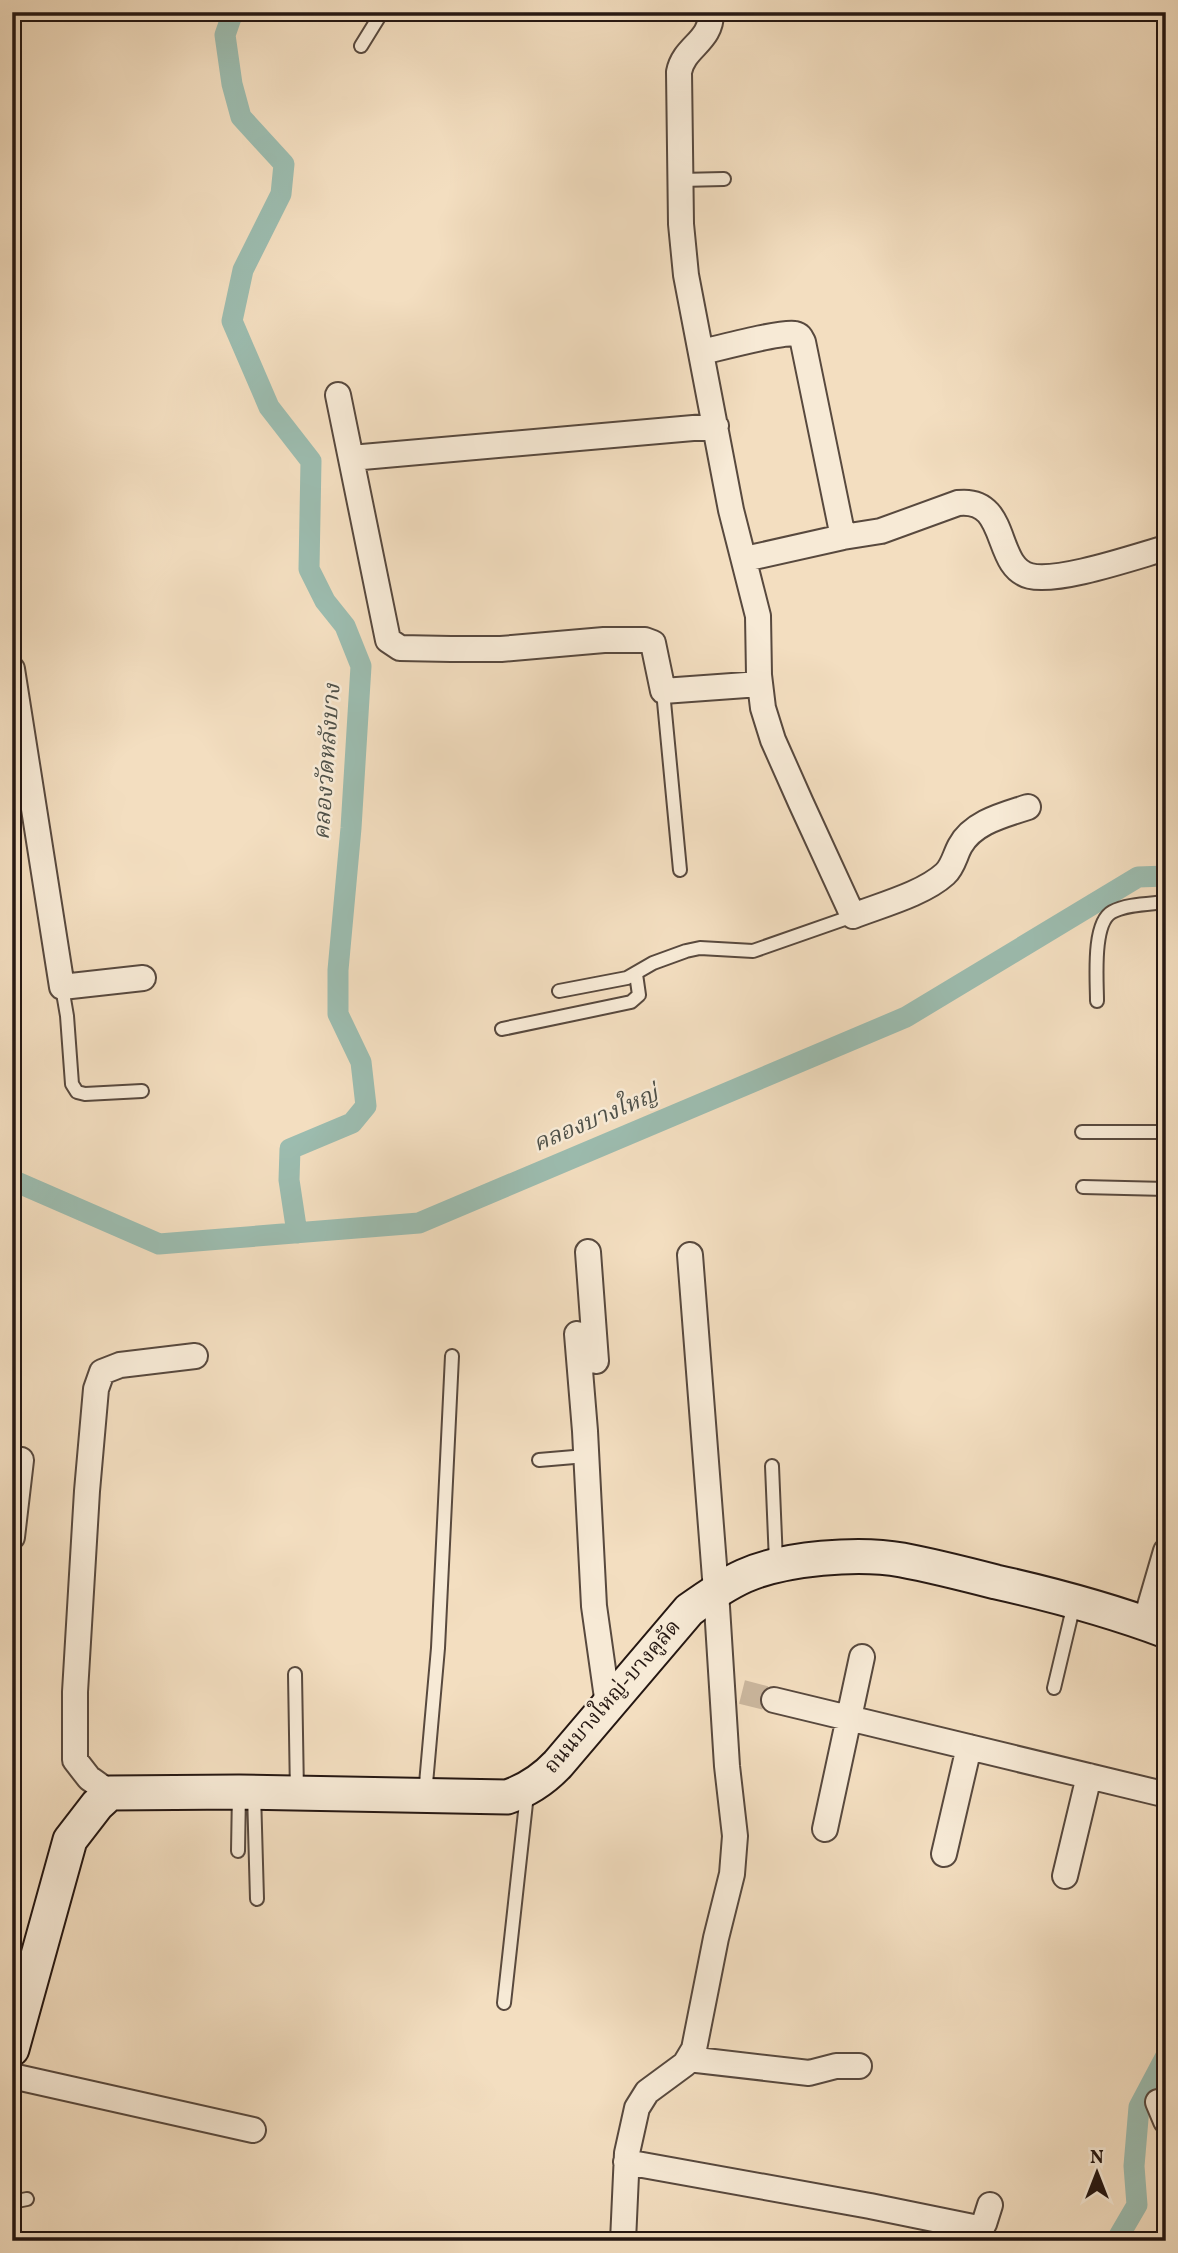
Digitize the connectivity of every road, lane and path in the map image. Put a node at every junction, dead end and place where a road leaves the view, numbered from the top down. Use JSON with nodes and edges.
{"nodes":[{"id":1,"x":382,"y":12,"type":"edge"},
{"id":2,"x":711,"y":12,"type":"edge"},
{"id":3,"x":361,"y":46,"type":"dead end"},
{"id":4,"x":724,"y":179,"type":"dead end"},
{"id":5,"x":680,"y":180,"type":"junction"},
{"id":6,"x":702,"y":352,"type":"junction"},
{"id":7,"x":338,"y":395,"type":"dead end"},
{"id":8,"x":716,"y":426,"type":"junction"},
{"id":9,"x":351,"y":458,"type":"junction"},
{"id":10,"x":843,"y":537,"type":"junction"},
{"id":11,"x":1166,"y":548,"type":"edge"},
{"id":12,"x":745,"y":559,"type":"junction"},
{"id":13,"x":12,"y":669,"type":"edge"},
{"id":14,"x":760,"y":684,"type":"junction"},
{"id":15,"x":663,"y":691,"type":"junction"},
{"id":16,"x":1028,"y":807,"type":"dead end"},
{"id":17,"x":680,"y":870,"type":"dead end"},
{"id":18,"x":1166,"y":902,"type":"edge"},
{"id":19,"x":853,"y":916,"type":"junction"},
{"id":20,"x":636,"y":974,"type":"junction"},
{"id":21,"x":144,"y":978,"type":"dead end"},
{"id":22,"x":62,"y":987,"type":"junction"},
{"id":23,"x":559,"y":991,"type":"dead end"},
{"id":24,"x":1097,"y":1001,"type":"dead end"},
{"id":25,"x":502,"y":1029,"type":"dead end"},
{"id":26,"x":142,"y":1091,"type":"dead end"},
{"id":27,"x":1082,"y":1132,"type":"dead end"},
{"id":28,"x":1166,"y":1132,"type":"edge"},
{"id":29,"x":1083,"y":1187,"type":"dead end"},
{"id":30,"x":1166,"y":1189,"type":"edge"},
{"id":31,"x":588,"y":1252,"type":"dead end"},
{"id":32,"x":690,"y":1255,"type":"dead end"},
{"id":33,"x":577,"y":1334,"type":"dead end"},
{"id":34,"x":195,"y":1356,"type":"dead end"},
{"id":35,"x":452,"y":1356,"type":"dead end"},
{"id":36,"x":586,"y":1456,"type":"junction"},
{"id":37,"x":21,"y":1460,"type":"dead end"},
{"id":38,"x":539,"y":1460,"type":"dead end"},
{"id":39,"x":772,"y":1466,"type":"dead end"},
{"id":40,"x":590,"y":1526,"type":"junction"},
{"id":41,"x":12,"y":1537,"type":"edge"},
{"id":42,"x":1166,"y":1551,"type":"edge"},
{"id":43,"x":777,"y":1566,"type":"junction"},
{"id":44,"x":716,"y":1591,"type":"junction"},
{"id":45,"x":1075,"y":1601,"type":"junction"},
{"id":46,"x":1155,"y":1627,"type":"edge"},
{"id":47,"x":862,"y":1657,"type":"dead end"},
{"id":48,"x":295,"y":1674,"type":"dead end"},
{"id":49,"x":1054,"y":1688,"type":"dead end"},
{"id":50,"x":774,"y":1700,"type":"tunnel mouth"},
{"id":51,"x":608,"y":1705,"type":"junction"},
{"id":52,"x":848,"y":1718,"type":"junction"},
{"id":53,"x":969,"y":1747,"type":"junction"},
{"id":54,"x":1089,"y":1776,"type":"junction"},
{"id":55,"x":527,"y":1790,"type":"junction"},
{"id":56,"x":247,"y":1792,"type":"junction"},
{"id":57,"x":110,"y":1793,"type":"junction"},
{"id":58,"x":297,"y":1793,"type":"junction"},
{"id":59,"x":1163,"y":1794,"type":"dead end"},
{"id":60,"x":425,"y":1796,"type":"junction"},
{"id":61,"x":825,"y":1829,"type":"dead end"},
{"id":62,"x":238,"y":1851,"type":"dead end"},
{"id":63,"x":944,"y":1854,"type":"dead end"},
{"id":64,"x":1065,"y":1875,"type":"dead end"},
{"id":65,"x":257,"y":1899,"type":"dead end"},
{"id":66,"x":504,"y":2003,"type":"dead end"},
{"id":67,"x":13,"y":2038,"type":"edge"},
{"id":68,"x":688,"y":2059,"type":"junction"},
{"id":69,"x":859,"y":2066,"type":"dead end"},
{"id":70,"x":12,"y":2076,"type":"edge"},
{"id":71,"x":253,"y":2130,"type":"dead end"},
{"id":72,"x":626,"y":2162,"type":"junction"},
{"id":73,"x":27,"y":2199,"type":"dead end"},
{"id":74,"x":12,"y":2202,"type":"edge"},
{"id":75,"x":990,"y":2205,"type":"dead end"},
{"id":76,"x":623,"y":2241,"type":"edge"}],
"edges":[{"from":1,"to":3,"type":"lane"},
{"from":2,"to":5,"type":"street"},
{"from":4,"to":5,"type":"lane"},
{"from":5,"to":6,"type":"street"},
{"from":6,"to":8,"type":"street"},
{"from":6,"to":10,"type":"street"},
{"from":7,"to":9,"type":"street"},
{"from":8,"to":9,"type":"street"},
{"from":8,"to":12,"type":"street"},
{"from":9,"to":15,"type":"street"},
{"from":10,"to":11,"type":"street"},
{"from":10,"to":12,"type":"street"},
{"from":12,"to":14,"type":"street"},
{"from":13,"to":22,"type":"street"},
{"from":14,"to":15,"type":"street"},
{"from":14,"to":19,"type":"street"},
{"from":15,"to":17,"type":"lane"},
{"from":16,"to":19,"type":"street"},
{"from":18,"to":24,"type":"lane"},
{"from":19,"to":20,"type":"lane"},
{"from":20,"to":23,"type":"lane"},
{"from":20,"to":25,"type":"lane"},
{"from":21,"to":22,"type":"street"},
{"from":22,"to":26,"type":"lane"},
{"from":27,"to":28,"type":"lane"},
{"from":29,"to":30,"type":"lane"},
{"from":31,"to":40,"type":"street"},
{"from":32,"to":44,"type":"street"},
{"from":33,"to":36,"type":"street"},
{"from":34,"to":57,"type":"street"},
{"from":35,"to":60,"type":"lane"},
{"from":36,"to":38,"type":"lane"},
{"from":36,"to":40,"type":"street"},
{"from":37,"to":41,"type":"street"},
{"from":39,"to":43,"type":"lane"},
{"from":40,"to":51,"type":"street"},
{"from":42,"to":46,"type":"street"},
{"from":43,"to":44,"type":"street","name":"ถนนบางใหญ่-บางคูลัด"},
{"from":43,"to":45,"type":"street","name":"ถนนบางใหญ่-บางคูลัด"},
{"from":44,"to":51,"type":"street","name":"ถนนบางใหญ่-บางคูลัด"},
{"from":44,"to":68,"type":"street"},
{"from":45,"to":46,"type":"street","name":"ถนนบางใหญ่-บางคูลัด"},
{"from":45,"to":49,"type":"lane"},
{"from":47,"to":52,"type":"street"},
{"from":48,"to":58,"type":"lane"},
{"from":50,"to":52,"type":"street"},
{"from":51,"to":55,"type":"street","name":"ถนนบางใหญ่-บางคูลัด"},
{"from":52,"to":53,"type":"street"},
{"from":52,"to":61,"type":"street"},
{"from":53,"to":54,"type":"street"},
{"from":53,"to":63,"type":"street"},
{"from":54,"to":59,"type":"street"},
{"from":54,"to":64,"type":"street"},
{"from":55,"to":60,"type":"street","name":"ถนนบางใหญ่-บางคูลัด"},
{"from":55,"to":66,"type":"lane"},
{"from":56,"to":57,"type":"street","name":"ถนนบางใหญ่-บางคูลัด"},
{"from":56,"to":58,"type":"street","name":"ถนนบางใหญ่-บางคูลัด"},
{"from":56,"to":62,"type":"lane"},
{"from":56,"to":65,"type":"lane"},
{"from":57,"to":67,"type":"street"},
{"from":58,"to":60,"type":"street","name":"ถนนบางใหญ่-บางคูลัด"},
{"from":68,"to":69,"type":"street"},
{"from":68,"to":72,"type":"street"},
{"from":70,"to":71,"type":"street"},
{"from":72,"to":75,"type":"street"},
{"from":72,"to":76,"type":"street"},
{"from":73,"to":74,"type":"lane"}]}
